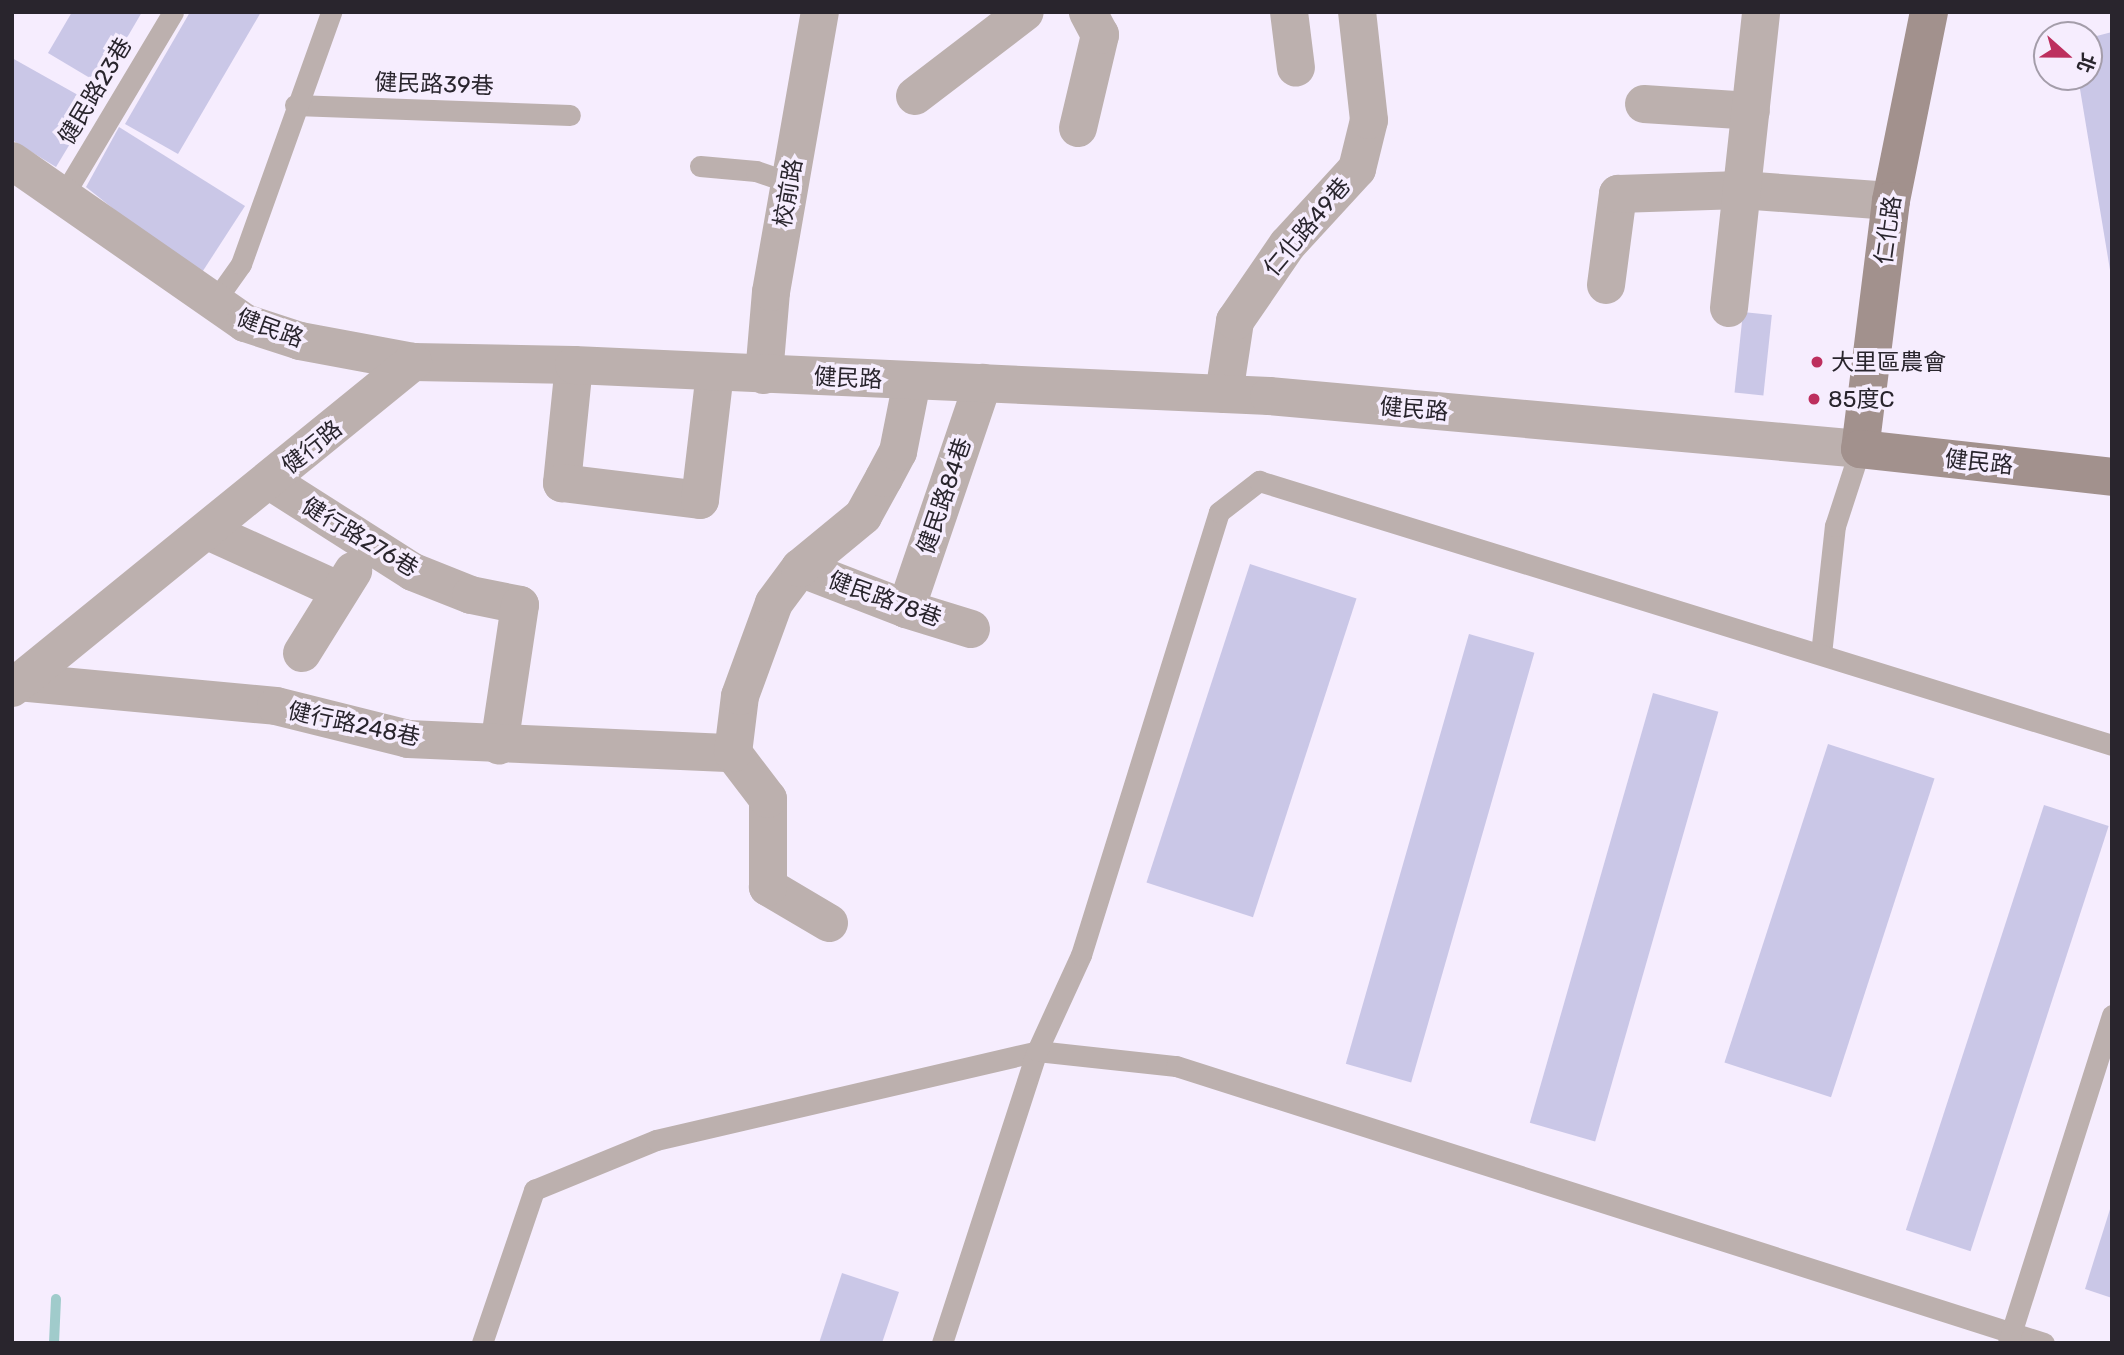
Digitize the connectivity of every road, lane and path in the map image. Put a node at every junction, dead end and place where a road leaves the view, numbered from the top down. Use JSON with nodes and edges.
{"nodes":[{"id":1,"x":173,"y":12,"type":"edge"},
{"id":2,"x":331,"y":12,"type":"edge"},
{"id":3,"x":820,"y":12,"type":"edge"},
{"id":4,"x":1025,"y":12,"type":"edge"},
{"id":5,"x":1088,"y":12,"type":"edge"},
{"id":6,"x":1289,"y":12,"type":"edge"},
{"id":7,"x":1357,"y":12,"type":"edge"},
{"id":8,"x":1761,"y":12,"type":"edge"},
{"id":9,"x":1929,"y":12,"type":"edge"},
{"id":10,"x":1296,"y":68,"type":"dead end"},
{"id":11,"x":915,"y":96,"type":"dead end"},
{"id":12,"x":1644,"y":104,"type":"dead end"},
{"id":13,"x":295,"y":105,"type":"junction"},
{"id":14,"x":1751,"y":111,"type":"junction"},
{"id":15,"x":570,"y":115,"type":"dead end"},
{"id":16,"x":1078,"y":128,"type":"dead end"},
{"id":17,"x":12,"y":161,"type":"edge"},
{"id":18,"x":700,"y":166,"type":"dead end"},
{"id":19,"x":790,"y":183,"type":"junction"},
{"id":20,"x":1741,"y":190,"type":"junction"},
{"id":21,"x":63,"y":196,"type":"junction"},
{"id":22,"x":1891,"y":201,"type":"junction"},
{"id":23,"x":1606,"y":285,"type":"dead end"},
{"id":24,"x":212,"y":305,"type":"junction"},
{"id":25,"x":1730,"y":308,"type":"dead end"},
{"id":26,"x":413,"y":362,"type":"junction"},
{"id":27,"x":574,"y":365,"type":"junction"},
{"id":28,"x":715,"y":373,"type":"junction"},
{"id":29,"x":764,"y":374,"type":"junction"},
{"id":30,"x":912,"y":381,"type":"junction"},
{"id":31,"x":983,"y":383,"type":"junction"},
{"id":32,"x":1224,"y":394,"type":"junction"},
{"id":33,"x":1860,"y":449,"type":"junction"},
{"id":34,"x":2112,"y":477,"type":"edge"},
{"id":35,"x":270,"y":481,"type":"junction"},
{"id":36,"x":210,"y":532,"type":"junction"},
{"id":37,"x":372,"y":547,"type":"junction"},
{"id":38,"x":800,"y":568,"type":"junction"},
{"id":39,"x":338,"y":590,"type":"junction"},
{"id":40,"x":905,"y":609,"type":"junction"},
{"id":41,"x":971,"y":629,"type":"dead end"},
{"id":42,"x":302,"y":653,"type":"dead end"},
{"id":43,"x":1821,"y":654,"type":"junction"},
{"id":44,"x":15,"y":685,"type":"edge"},
{"id":45,"x":499,"y":745,"type":"junction"},
{"id":46,"x":2112,"y":745,"type":"edge"},
{"id":47,"x":733,"y":753,"type":"junction"},
{"id":48,"x":829,"y":923,"type":"dead end"},
{"id":49,"x":2112,"y":1015,"type":"edge"},
{"id":50,"x":1037,"y":1051,"type":"junction"},
{"id":51,"x":2009,"y":1338,"type":"edge"},
{"id":52,"x":482,"y":1343,"type":"edge"},
{"id":53,"x":942,"y":1343,"type":"edge"},
{"id":54,"x":2044,"y":1343,"type":"edge"}],
"edges":[{"from":1,"to":21,"type":"lane","name":"健民路23巷"},
{"from":2,"to":13,"type":"lane"},
{"from":3,"to":19,"type":"street","name":"校前路"},
{"from":4,"to":11,"type":"street"},
{"from":5,"to":16,"type":"street"},
{"from":6,"to":10,"type":"street"},
{"from":7,"to":32,"type":"street","name":"仁化路49巷"},
{"from":8,"to":14,"type":"street"},
{"from":9,"to":22,"type":"main road","name":"仁化路"},
{"from":12,"to":14,"type":"street"},
{"from":13,"to":15,"type":"lane","name":"健民路39巷"},
{"from":13,"to":24,"type":"lane"},
{"from":14,"to":20,"type":"street"},
{"from":17,"to":21,"type":"street","name":"健民路"},
{"from":18,"to":19,"type":"lane"},
{"from":19,"to":29,"type":"street","name":"校前路"},
{"from":20,"to":22,"type":"street"},
{"from":20,"to":23,"type":"street"},
{"from":20,"to":25,"type":"street"},
{"from":21,"to":24,"type":"street","name":"健民路"},
{"from":22,"to":33,"type":"main road","name":"仁化路"},
{"from":24,"to":26,"type":"street","name":"健民路"},
{"from":26,"to":27,"type":"street","name":"健民路"},
{"from":26,"to":35,"type":"street","name":"健行路"},
{"from":27,"to":28,"type":"street","name":"健民路"},
{"from":27,"to":28,"type":"street"},
{"from":28,"to":29,"type":"street","name":"健民路"},
{"from":29,"to":30,"type":"street","name":"健民路"},
{"from":30,"to":31,"type":"street","name":"健民路"},
{"from":30,"to":38,"type":"street","name":"健民路78巷"},
{"from":31,"to":32,"type":"street","name":"健民路"},
{"from":31,"to":40,"type":"street","name":"健民路84巷"},
{"from":32,"to":33,"type":"street","name":"健民路"},
{"from":33,"to":34,"type":"main road","name":"健民路"},
{"from":33,"to":43,"type":"lane"},
{"from":35,"to":36,"type":"street","name":"健行路"},
{"from":35,"to":37,"type":"street","name":"健行路276巷"},
{"from":36,"to":39,"type":"street"},
{"from":36,"to":44,"type":"street","name":"健行路"},
{"from":37,"to":39,"type":"street"},
{"from":37,"to":45,"type":"street","name":"健行路276巷"},
{"from":38,"to":40,"type":"street","name":"健民路78巷"},
{"from":38,"to":47,"type":"street","name":"健民路78巷"},
{"from":39,"to":42,"type":"street"},
{"from":40,"to":41,"type":"street","name":"健民路78巷"},
{"from":43,"to":46,"type":"lane"},
{"from":43,"to":50,"type":"lane"},
{"from":44,"to":45,"type":"street","name":"健行路248巷"},
{"from":45,"to":47,"type":"street","name":"健行路248巷"},
{"from":47,"to":48,"type":"street"},
{"from":49,"to":51,"type":"lane"},
{"from":50,"to":51,"type":"lane"},
{"from":50,"to":52,"type":"lane"},
{"from":50,"to":53,"type":"lane"},
{"from":51,"to":54,"type":"lane"}]}
